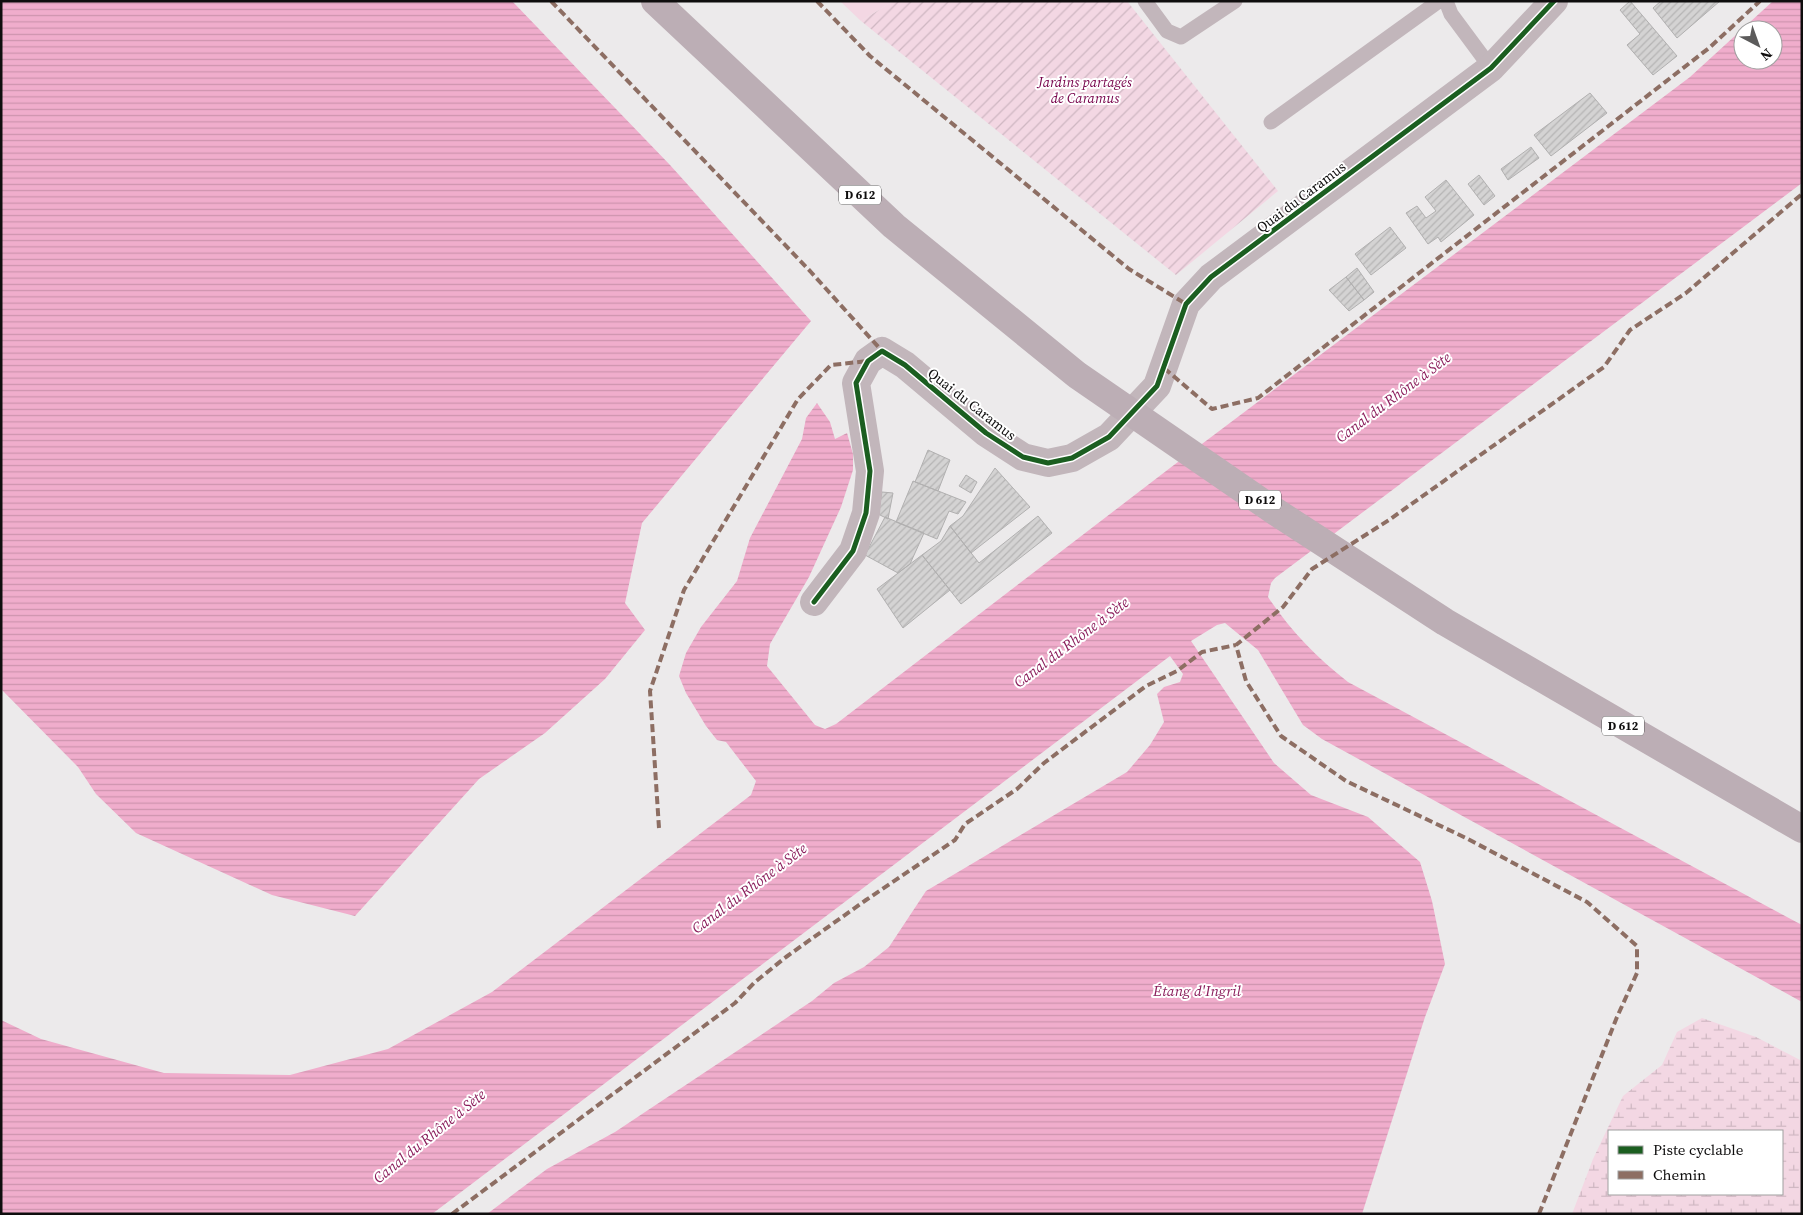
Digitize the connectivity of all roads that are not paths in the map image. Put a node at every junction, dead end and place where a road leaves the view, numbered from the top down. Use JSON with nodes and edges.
{"nodes":[{"id":1,"x":655,"y":1,"type":"edge"},
{"id":2,"x":1145,"y":1,"type":"edge"},
{"id":3,"x":1235,"y":1,"type":"edge"},
{"id":4,"x":1438,"y":1,"type":"edge"},
{"id":5,"x":1446,"y":1,"type":"edge"},
{"id":6,"x":1554,"y":1,"type":"edge"},
{"id":7,"x":1491,"y":68,"type":"junction"},
{"id":8,"x":1271,"y":122,"type":"dead end"},
{"id":9,"x":814,"y":602,"type":"dead end"},
{"id":10,"x":1802,"y":829,"type":"edge"}],
"edges":[{"from":1,"to":10,"type":"main road","number":"D 612"},
{"from":2,"to":3,"type":"lane"},
{"from":4,"to":8,"type":"lane"},
{"from":5,"to":7,"type":"lane"},
{"from":6,"to":7,"type":"street","name":"Quai du Caramus"},
{"from":7,"to":9,"type":"street","name":"Quai du Caramus"}]}
